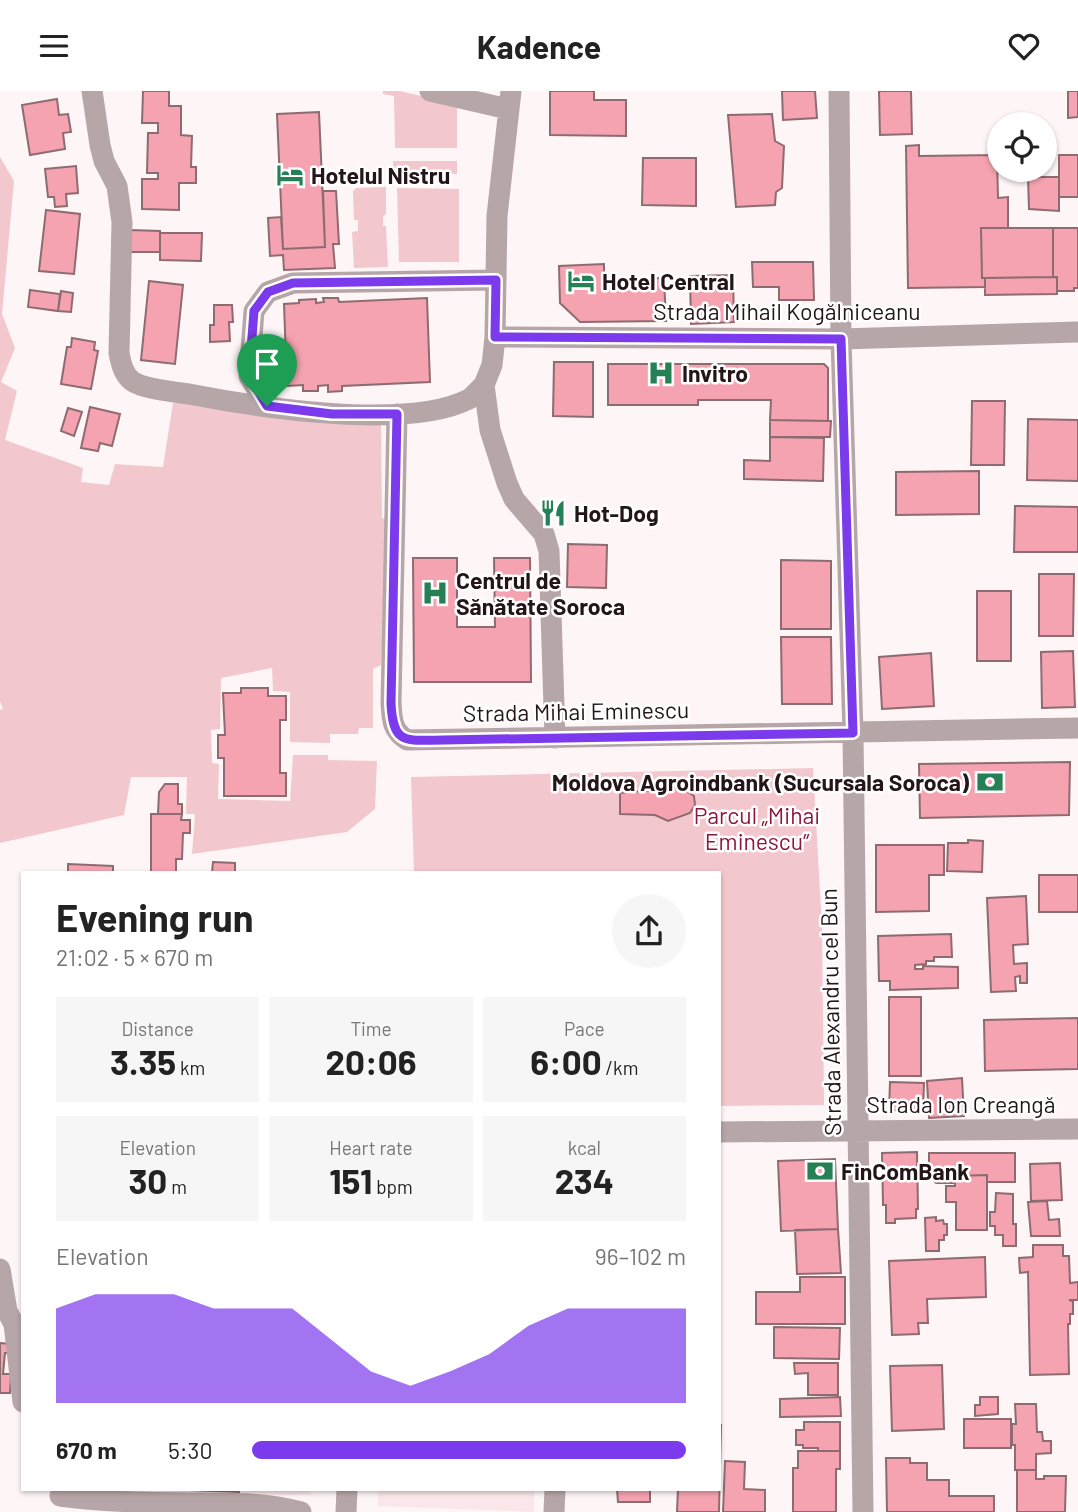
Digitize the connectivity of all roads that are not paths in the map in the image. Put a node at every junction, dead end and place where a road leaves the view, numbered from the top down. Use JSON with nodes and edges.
{"nodes":[{"id":1,"x":92,"y":91,"type":"edge"},
{"id":2,"x":430,"y":91,"type":"edge"},
{"id":3,"x":839,"y":91,"type":"edge"},
{"id":4,"x":509,"y":100,"type":"edge"},
{"id":5,"x":496,"y":280,"type":"junction"},
{"id":6,"x":1078,"y":332,"type":"edge"},
{"id":7,"x":495,"y":337,"type":"junction"},
{"id":8,"x":841,"y":339,"type":"junction"},
{"id":9,"x":484,"y":384,"type":"junction"},
{"id":10,"x":267,"y":406,"type":"junction"},
{"id":11,"x":397,"y":414,"type":"junction"},
{"id":12,"x":1078,"y":728,"type":"edge"},
{"id":13,"x":853,"y":733,"type":"junction"},
{"id":14,"x":555,"y":738,"type":"junction"},
{"id":15,"x":1078,"y":1129,"type":"edge"},
{"id":16,"x":857,"y":1131,"type":"junction"},
{"id":17,"x":721,"y":1132,"type":"edge"},
{"id":18,"x":0,"y":1269,"type":"edge"},
{"id":19,"x":21,"y":1385,"type":"edge"},
{"id":20,"x":347,"y":1491,"type":"edge"},
{"id":21,"x":555,"y":1491,"type":"edge"},
{"id":22,"x":58,"y":1499,"type":"edge"},
{"id":23,"x":301,"y":1512,"type":"edge"},
{"id":24,"x":346,"y":1512,"type":"edge"},
{"id":25,"x":554,"y":1512,"type":"edge"},
{"id":26,"x":863,"y":1512,"type":"edge"}],
"edges":[{"from":1,"to":10,"type":"street"},
{"from":2,"to":4,"type":"street"},
{"from":3,"to":8,"type":"street","name":"Strada Alexandru cel Bun"},
{"from":4,"to":5,"type":"street"},
{"from":5,"to":7,"type":"street"},
{"from":5,"to":10,"type":"street"},
{"from":6,"to":8,"type":"street","name":"Strada Mihail Kogălniceanu"},
{"from":7,"to":8,"type":"street","name":"Strada Mihail Kogălniceanu"},
{"from":7,"to":9,"type":"street"},
{"from":8,"to":13,"type":"street","name":"Strada Alexandru cel Bun"},
{"from":9,"to":11,"type":"street"},
{"from":9,"to":14,"type":"street"},
{"from":10,"to":11,"type":"street"},
{"from":11,"to":14,"type":"street","name":"Strada Mihai Eminescu"},
{"from":12,"to":13,"type":"street","name":"Strada Mihai Eminescu"},
{"from":13,"to":14,"type":"street","name":"Strada Mihai Eminescu"},
{"from":13,"to":16,"type":"street","name":"Strada Alexandru cel Bun"},
{"from":15,"to":16,"type":"street","name":"Strada Ion Creangă"},
{"from":16,"to":17,"type":"street","name":"Strada Ion Creangă"},
{"from":16,"to":26,"type":"street","name":"Strada Alexandru cel Bun"},
{"from":18,"to":19,"type":"street"},
{"from":20,"to":24,"type":"street"},
{"from":21,"to":25,"type":"street"},
{"from":22,"to":23,"type":"street"}]}
